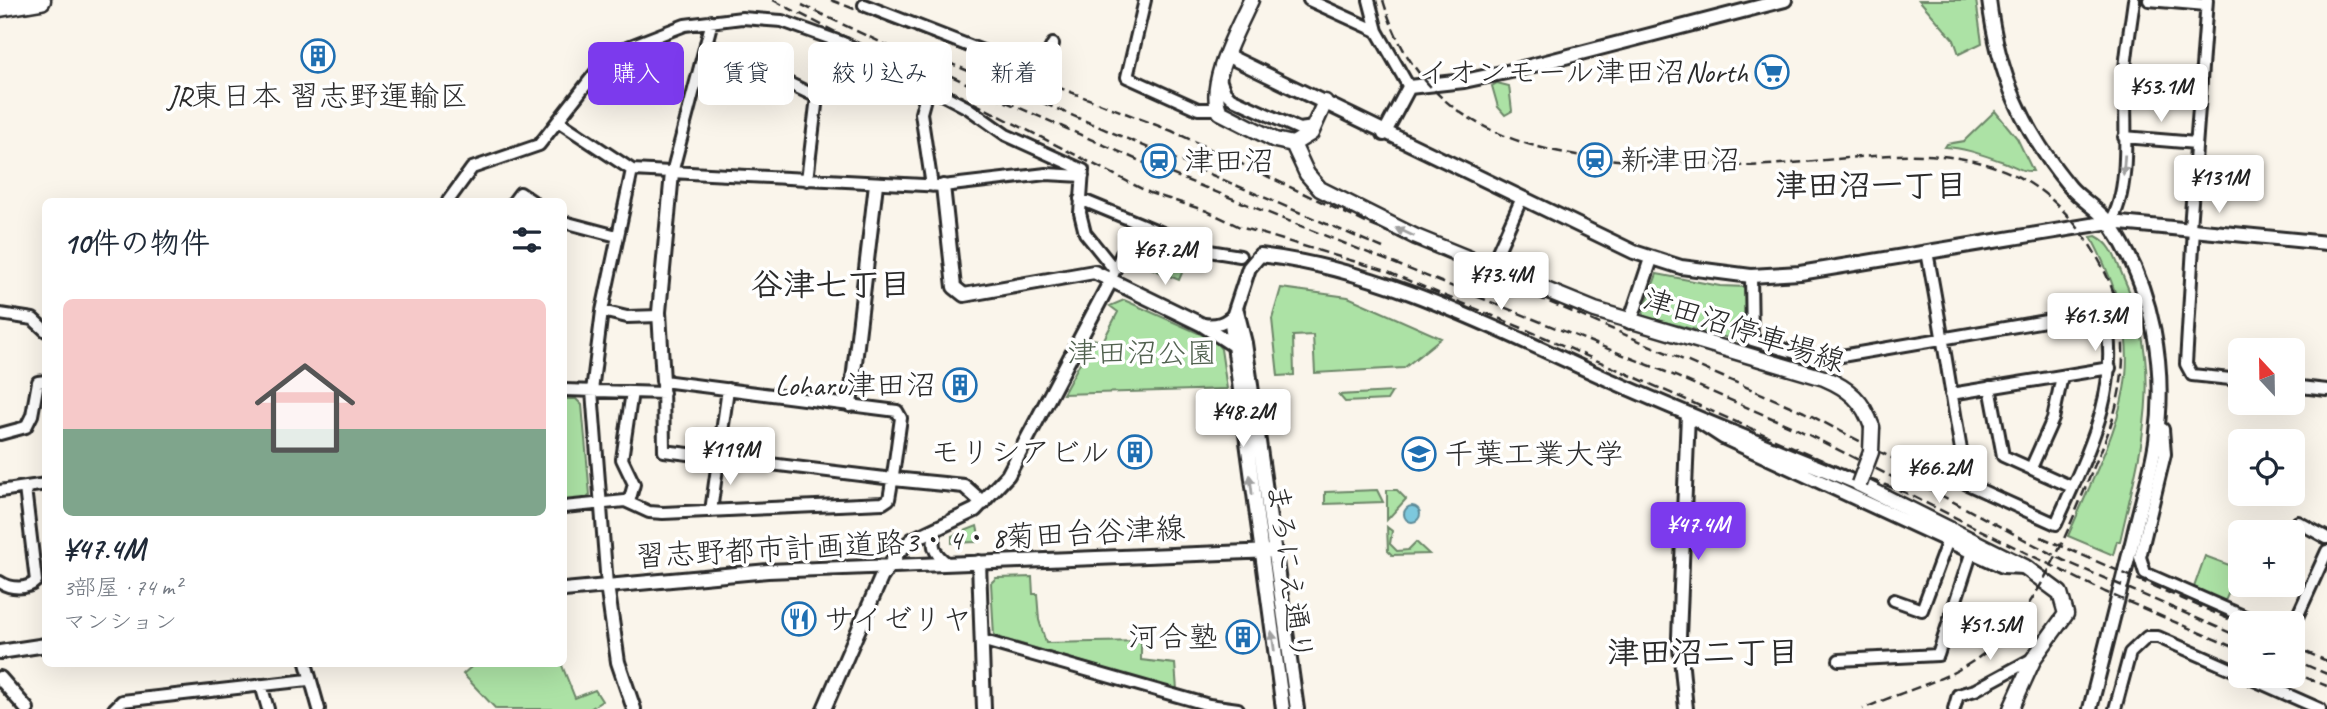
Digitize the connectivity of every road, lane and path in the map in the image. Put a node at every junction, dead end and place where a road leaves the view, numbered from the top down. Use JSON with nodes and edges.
{"nodes":[{"id":1,"x":41,"y":0,"type":"edge"},
{"id":2,"x":1145,"y":0,"type":"edge"},
{"id":3,"x":1251,"y":0,"type":"edge"},
{"id":4,"x":1309,"y":0,"type":"edge"},
{"id":5,"x":1369,"y":0,"type":"edge"},
{"id":6,"x":1785,"y":0,"type":"edge"},
{"id":7,"x":1989,"y":0,"type":"edge"},
{"id":8,"x":2134,"y":0,"type":"edge"},
{"id":9,"x":2149,"y":0,"type":"edge"},
{"id":10,"x":2206,"y":2,"type":"edge"},
{"id":11,"x":863,"y":5,"type":"dead end"},
{"id":12,"x":0,"y":7,"type":"edge"},
{"id":13,"x":712,"y":21,"type":"junction"},
{"id":14,"x":1377,"y":31,"type":"junction"},
{"id":15,"x":706,"y":42,"type":"edge"},
{"id":16,"x":840,"y":42,"type":"edge"},
{"id":17,"x":966,"y":45,"type":"edge"},
{"id":18,"x":1226,"y":55,"type":"junction"},
{"id":19,"x":698,"y":74,"type":"edge"},
{"id":20,"x":1219,"y":76,"type":"junction"},
{"id":21,"x":794,"y":86,"type":"edge"},
{"id":22,"x":1409,"y":87,"type":"junction"},
{"id":23,"x":952,"y":100,"type":"edge"},
{"id":24,"x":1325,"y":102,"type":"junction"},
{"id":25,"x":923,"y":105,"type":"edge"},
{"id":26,"x":1217,"y":109,"type":"junction"},
{"id":27,"x":558,"y":121,"type":"junction"},
{"id":28,"x":1314,"y":126,"type":"junction"},
{"id":29,"x":1384,"y":134,"type":"junction"},
{"id":30,"x":2124,"y":137,"type":"junction"},
{"id":31,"x":2196,"y":143,"type":"junction"},
{"id":32,"x":1293,"y":144,"type":"junction"},
{"id":33,"x":632,"y":170,"type":"junction"},
{"id":34,"x":672,"y":173,"type":"junction"},
{"id":35,"x":1083,"y":176,"type":"junction"},
{"id":36,"x":807,"y":180,"type":"junction"},
{"id":37,"x":876,"y":184,"type":"junction"},
{"id":38,"x":938,"y":186,"type":"junction"},
{"id":39,"x":449,"y":198,"type":"edge"},
{"id":40,"x":1080,"y":199,"type":"junction"},
{"id":41,"x":1521,"y":200,"type":"junction"},
{"id":42,"x":2110,"y":222,"type":"junction"},
{"id":43,"x":567,"y":223,"type":"edge"},
{"id":44,"x":1143,"y":225,"type":"junction"},
{"id":45,"x":2192,"y":229,"type":"junction"},
{"id":46,"x":617,"y":236,"type":"junction"},
{"id":47,"x":2327,"y":243,"type":"edge"},
{"id":48,"x":1217,"y":251,"type":"junction"},
{"id":49,"x":1927,"y":252,"type":"junction"},
{"id":50,"x":1260,"y":255,"type":"junction"},
{"id":51,"x":1240,"y":256,"type":"joint"},
{"id":52,"x":1651,"y":258,"type":"junction"},
{"id":53,"x":1249,"y":268,"type":"junction"},
{"id":54,"x":1490,"y":269,"type":"junction"},
{"id":55,"x":1113,"y":274,"type":"junction"},
{"id":56,"x":1752,"y":276,"type":"junction"},
{"id":57,"x":602,"y":311,"type":"junction"},
{"id":58,"x":1237,"y":311,"type":"junction"},
{"id":59,"x":0,"y":314,"type":"edge"},
{"id":60,"x":659,"y":316,"type":"junction"},
{"id":61,"x":1630,"y":322,"type":"junction"},
{"id":62,"x":1201,"y":324,"type":"junction"},
{"id":63,"x":42,"y":327,"type":"edge"},
{"id":64,"x":1942,"y":338,"type":"junction"},
{"id":65,"x":1233,"y":345,"type":"junction"},
{"id":66,"x":2110,"y":368,"type":"junction"},
{"id":67,"x":2062,"y":376,"type":"junction"},
{"id":68,"x":2228,"y":379,"type":"edge"},
{"id":69,"x":42,"y":382,"type":"edge"},
{"id":70,"x":2160,"y":383,"type":"junction"},
{"id":71,"x":664,"y":387,"type":"junction"},
{"id":72,"x":1990,"y":387,"type":"junction"},
{"id":73,"x":2305,"y":387,"type":"edge"},
{"id":74,"x":728,"y":389,"type":"junction"},
{"id":75,"x":567,"y":390,"type":"edge"},
{"id":76,"x":2327,"y":390,"type":"edge"},
{"id":77,"x":593,"y":391,"type":"junction"},
{"id":78,"x":632,"y":392,"type":"junction"},
{"id":79,"x":1951,"y":394,"type":"junction"},
{"id":80,"x":850,"y":405,"type":"junction"},
{"id":81,"x":1688,"y":414,"type":"junction"},
{"id":82,"x":32,"y":415,"type":"junction"},
{"id":83,"x":42,"y":415,"type":"edge"},
{"id":84,"x":0,"y":434,"type":"edge"},
{"id":85,"x":719,"y":458,"type":"junction"},
{"id":86,"x":2031,"y":468,"type":"junction"},
{"id":87,"x":893,"y":479,"type":"junction"},
{"id":88,"x":1859,"y":484,"type":"junction"},
{"id":89,"x":42,"y":485,"type":"edge"},
{"id":90,"x":2073,"y":487,"type":"junction"},
{"id":91,"x":25,"y":488,"type":"junction"},
{"id":92,"x":0,"y":491,"type":"edge"},
{"id":93,"x":629,"y":502,"type":"junction"},
{"id":94,"x":600,"y":503,"type":"junction"},
{"id":95,"x":983,"y":503,"type":"junction"},
{"id":96,"x":567,"y":507,"type":"edge"},
{"id":97,"x":711,"y":511,"type":"junction"},
{"id":98,"x":2305,"y":526,"type":"edge"},
{"id":99,"x":936,"y":529,"type":"junction"},
{"id":100,"x":2327,"y":538,"type":"edge"},
{"id":101,"x":1948,"y":540,"type":"junction"},
{"id":102,"x":1972,"y":551,"type":"junction"},
{"id":103,"x":2327,"y":551,"type":"edge"},
{"id":104,"x":1267,"y":552,"type":"junction"},
{"id":105,"x":979,"y":562,"type":"junction"},
{"id":106,"x":947,"y":563,"type":"junction"},
{"id":107,"x":890,"y":565,"type":"junction"},
{"id":108,"x":2025,"y":567,"type":"junction"},
{"id":109,"x":0,"y":582,"type":"edge"},
{"id":110,"x":607,"y":585,"type":"junction"},
{"id":111,"x":567,"y":590,"type":"edge"},
{"id":112,"x":1894,"y":600,"type":"dead end"},
{"id":113,"x":2232,"y":611,"type":"edge"},
{"id":114,"x":2300,"y":611,"type":"edge"},
{"id":115,"x":981,"y":640,"type":"junction"},
{"id":116,"x":42,"y":646,"type":"edge"},
{"id":117,"x":0,"y":652,"type":"edge"},
{"id":118,"x":2034,"y":658,"type":"junction"},
{"id":119,"x":1839,"y":660,"type":"dead end"},
{"id":120,"x":306,"y":667,"type":"edge"},
{"id":121,"x":2228,"y":668,"type":"edge"},
{"id":122,"x":0,"y":678,"type":"edge"},
{"id":123,"x":308,"y":680,"type":"junction"},
{"id":124,"x":261,"y":685,"type":"junction"},
{"id":125,"x":2272,"y":688,"type":"edge"},
{"id":126,"x":163,"y":696,"type":"junction"},
{"id":127,"x":27,"y":709,"type":"edge"},
{"id":128,"x":114,"y":709,"type":"edge"},
{"id":129,"x":166,"y":709,"type":"edge"},
{"id":130,"x":268,"y":709,"type":"edge"},
{"id":131,"x":319,"y":709,"type":"edge"},
{"id":132,"x":634,"y":709,"type":"edge"},
{"id":133,"x":824,"y":709,"type":"edge"},
{"id":134,"x":984,"y":709,"type":"edge"},
{"id":135,"x":1238,"y":709,"type":"edge"},
{"id":136,"x":1283,"y":709,"type":"edge"},
{"id":137,"x":1297,"y":709,"type":"edge"},
{"id":138,"x":1686,"y":709,"type":"edge"},
{"id":139,"x":1954,"y":709,"type":"edge"},
{"id":140,"x":2011,"y":709,"type":"edge"},
{"id":141,"x":2090,"y":709,"type":"edge"},
{"id":142,"x":2115,"y":709,"type":"edge"},
{"id":143,"x":2320,"y":709,"type":"edge"}],
"edges":[{"from":1,"to":12,"type":"highway"},
{"from":2,"to":26,"type":"street"},
{"from":3,"to":18,"type":"main road"},
{"from":4,"to":14,"type":"street"},
{"from":5,"to":14,"type":"street"},
{"from":6,"to":22,"type":"street"},
{"from":7,"to":42,"type":"street"},
{"from":8,"to":30,"type":"street"},
{"from":9,"to":10,"type":"street"},
{"from":10,"to":31,"type":"street"},
{"from":11,"to":17,"type":"street"},
{"from":13,"to":15,"type":"street"},
{"from":13,"to":16,"type":"street"},
{"from":13,"to":27,"type":"street"},
{"from":14,"to":22,"type":"street"},
{"from":18,"to":20,"type":"main road"},
{"from":18,"to":24,"type":"street"},
{"from":19,"to":34,"type":"street"},
{"from":20,"to":26,"type":"main road"},
{"from":20,"to":28,"type":"street"},
{"from":21,"to":36,"type":"street"},
{"from":22,"to":29,"type":"street"},
{"from":23,"to":35,"type":"street"},
{"from":24,"to":28,"type":"main road"},
{"from":24,"to":29,"type":"street"},
{"from":25,"to":38,"type":"street"},
{"from":26,"to":32,"type":"main road"},
{"from":27,"to":33,"type":"street"},
{"from":27,"to":39,"type":"street"},
{"from":28,"to":32,"type":"main road"},
{"from":29,"to":41,"type":"street"},
{"from":30,"to":31,"type":"street"},
{"from":30,"to":42,"type":"street","one_way":true},
{"from":31,"to":45,"type":"street"},
{"from":54,"to":32,"type":"main road","name":"津田沼停車場線","one_way":true},
{"from":33,"to":34,"type":"street"},
{"from":33,"to":46,"type":"street"},
{"from":34,"to":36,"type":"street"},
{"from":34,"to":60,"type":"street"},
{"from":35,"to":38,"type":"street"},
{"from":35,"to":40,"type":"street"},
{"from":36,"to":37,"type":"street"},
{"from":37,"to":38,"type":"street"},
{"from":37,"to":80,"type":"street"},
{"from":38,"to":55,"type":"street"},
{"from":40,"to":44,"type":"street"},
{"from":40,"to":55,"type":"street"},
{"from":41,"to":52,"type":"street"},
{"from":41,"to":54,"type":"street"},
{"from":42,"to":45,"type":"street"},
{"from":42,"to":49,"type":"street"},
{"from":42,"to":70,"type":"street"},
{"from":43,"to":46,"type":"street"},
{"from":44,"to":48,"type":"street"},
{"from":44,"to":55,"type":"street"},
{"from":45,"to":47,"type":"street"},
{"from":45,"to":68,"type":"street"},
{"from":46,"to":57,"type":"street"},
{"from":48,"to":50,"type":"street"},
{"from":48,"to":51,"type":"street"},
{"from":49,"to":56,"type":"street"},
{"from":49,"to":64,"type":"street"},
{"from":50,"to":53,"type":"street"},
{"from":50,"to":81,"type":"street"},
{"from":51,"to":53,"type":"street"},
{"from":52,"to":56,"type":"street"},
{"from":52,"to":61,"type":"street"},
{"from":53,"to":58,"type":"street","name":"まろにえ通り"},
{"from":54,"to":61,"type":"main road","name":"津田沼停車場線"},
{"from":55,"to":62,"type":"street"},
{"from":55,"to":95,"type":"street"},
{"from":56,"to":64,"type":"street"},
{"from":57,"to":60,"type":"street"},
{"from":57,"to":77,"type":"street"},
{"from":58,"to":62,"type":"street"},
{"from":58,"to":65,"type":"street","name":"まろにえ通り"},
{"from":58,"to":104,"type":"street","name":"まろにえ通り"},
{"from":59,"to":63,"type":"street"},
{"from":60,"to":71,"type":"street"},
{"from":61,"to":88,"type":"main road","name":"津田沼停車場線","bridge":true},
{"from":62,"to":65,"type":"street"},
{"from":64,"to":66,"type":"street"},
{"from":64,"to":79,"type":"street"},
{"from":104,"to":65,"type":"street","name":"まろにえ通り","one_way":true},
{"from":66,"to":67,"type":"street"},
{"from":66,"to":90,"type":"street"},
{"from":67,"to":72,"type":"street"},
{"from":67,"to":86,"type":"street"},
{"from":69,"to":82,"type":"street"},
{"from":70,"to":113,"type":"street"},
{"from":70,"to":141,"type":"street"},
{"from":71,"to":74,"type":"street"},
{"from":71,"to":78,"type":"street"},
{"from":71,"to":85,"type":"street"},
{"from":72,"to":79,"type":"street"},
{"from":72,"to":86,"type":"street"},
{"from":73,"to":76,"type":"street"},
{"from":74,"to":80,"type":"street"},
{"from":74,"to":85,"type":"street"},
{"from":75,"to":77,"type":"street"},
{"from":77,"to":78,"type":"street"},
{"from":77,"to":94,"type":"street"},
{"from":78,"to":93,"type":"street"},
{"from":79,"to":90,"type":"street"},
{"from":80,"to":87,"type":"street"},
{"from":81,"to":88,"type":"street"},
{"from":81,"to":101,"type":"street"},
{"from":81,"to":138,"type":"street"},
{"from":82,"to":83,"type":"street"},
{"from":82,"to":84,"type":"street"},
{"from":85,"to":87,"type":"street"},
{"from":85,"to":97,"type":"street"},
{"from":86,"to":90,"type":"street"},
{"from":87,"to":95,"type":"street"},
{"from":87,"to":97,"type":"street"},
{"from":88,"to":108,"type":"main road"},
{"from":89,"to":91,"type":"street"},
{"from":91,"to":92,"type":"street"},
{"from":91,"to":109,"type":"street"},
{"from":93,"to":94,"type":"street"},
{"from":93,"to":97,"type":"street"},
{"from":94,"to":96,"type":"street"},
{"from":94,"to":110,"type":"street"},
{"from":95,"to":99,"type":"street"},
{"from":98,"to":100,"type":"street"},
{"from":99,"to":106,"type":"street"},
{"from":99,"to":107,"type":"street"},
{"from":101,"to":102,"type":"street"},
{"from":101,"to":112,"type":"street"},
{"from":102,"to":108,"type":"street"},
{"from":102,"to":119,"type":"street"},
{"from":103,"to":114,"type":"street"},
{"from":104,"to":105,"type":"street","name":"習志野都市計画道路3・4・8菊田台谷津線"},
{"from":136,"to":104,"type":"street","name":"まろにえ通り","one_way":true},
{"from":104,"to":137,"type":"street","name":"まろにえ通り"},
{"from":105,"to":106,"type":"street","name":"習志野都市計画道路3・4・8菊田台谷津線"},
{"from":105,"to":115,"type":"street"},
{"from":106,"to":107,"type":"street","name":"習志野都市計画道路3・4・8菊田台谷津線"},
{"from":107,"to":110,"type":"street","name":"習志野都市計画道路3・4・8菊田台谷津線"},
{"from":107,"to":133,"type":"street"},
{"from":108,"to":118,"type":"main road"},
{"from":110,"to":111,"type":"street","name":"習志野都市計画道路3・4・8菊田台谷津線"},
{"from":110,"to":132,"type":"street"},
{"from":115,"to":134,"type":"street"},
{"from":115,"to":135,"type":"street"},
{"from":116,"to":117,"type":"street"},
{"from":118,"to":139,"type":"street"},
{"from":118,"to":140,"type":"main road"},
{"from":120,"to":123,"type":"street"},
{"from":121,"to":142,"type":"street"},
{"from":122,"to":127,"type":"street"},
{"from":123,"to":124,"type":"street"},
{"from":123,"to":131,"type":"street"},
{"from":124,"to":126,"type":"street"},
{"from":124,"to":130,"type":"street"},
{"from":125,"to":143,"type":"street"},
{"from":126,"to":128,"type":"street"},
{"from":126,"to":129,"type":"street"}]}
